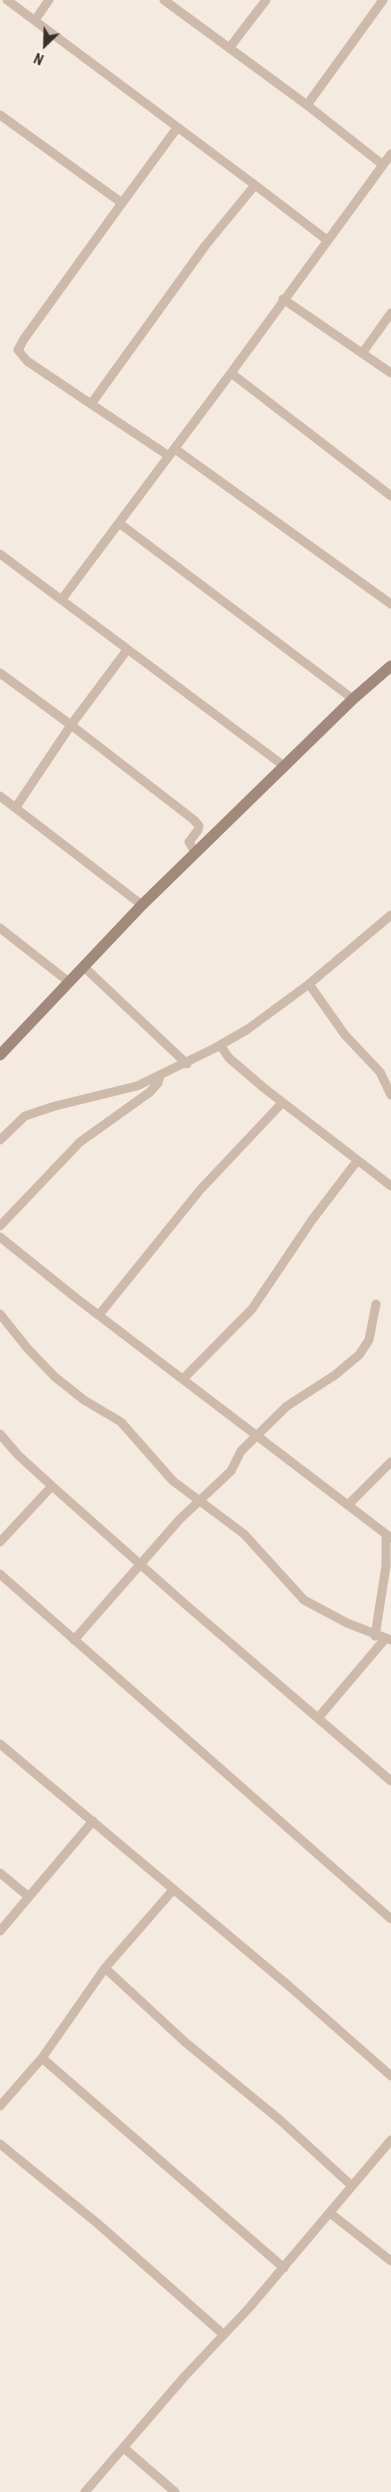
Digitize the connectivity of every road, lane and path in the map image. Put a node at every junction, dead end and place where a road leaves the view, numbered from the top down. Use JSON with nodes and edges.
{"nodes":[{"id":1,"x":7,"y":0,"type":"edge"},
{"id":2,"x":50,"y":0,"type":"edge"},
{"id":3,"x":164,"y":0,"type":"edge"},
{"id":4,"x":266,"y":0,"type":"edge"},
{"id":5,"x":383,"y":0,"type":"edge"},
{"id":6,"x":35,"y":20,"type":"junction"},
{"id":7,"x":230,"y":48,"type":"junction"},
{"id":8,"x":307,"y":105,"type":"junction"},
{"id":9,"x":0,"y":115,"type":"edge"},
{"id":10,"x":177,"y":128,"type":"junction"},
{"id":11,"x":391,"y":154,"type":"edge"},
{"id":12,"x":383,"y":165,"type":"junction"},
{"id":13,"x":255,"y":185,"type":"junction"},
{"id":14,"x":122,"y":203,"type":"junction"},
{"id":15,"x":327,"y":240,"type":"junction"},
{"id":16,"x":283,"y":300,"type":"junction"},
{"id":17,"x":391,"y":312,"type":"edge"},
{"id":18,"x":363,"y":352,"type":"junction"},
{"id":19,"x":391,"y":372,"type":"edge"},
{"id":20,"x":232,"y":373,"type":"junction"},
{"id":21,"x":91,"y":404,"type":"junction"},
{"id":22,"x":172,"y":452,"type":"junction"},
{"id":23,"x":391,"y":496,"type":"edge"},
{"id":24,"x":119,"y":523,"type":"junction"},
{"id":25,"x":0,"y":554,"type":"edge"},
{"id":26,"x":62,"y":599,"type":"junction"},
{"id":27,"x":391,"y":604,"type":"edge"},
{"id":28,"x":128,"y":650,"type":"junction"},
{"id":29,"x":391,"y":666,"type":"edge"},
{"id":30,"x":0,"y":673,"type":"edge"},
{"id":31,"x":353,"y":699,"type":"junction"},
{"id":32,"x":71,"y":725,"type":"junction"},
{"id":33,"x":284,"y":766,"type":"junction"},
{"id":34,"x":0,"y":796,"type":"edge"},
{"id":35,"x":16,"y":807,"type":"junction"},
{"id":36,"x":195,"y":852,"type":"junction"},
{"id":37,"x":142,"y":905,"type":"junction"},
{"id":38,"x":391,"y":915,"type":"edge"},
{"id":39,"x":0,"y":928,"type":"edge"},
{"id":40,"x":84,"y":967,"type":"junction"},
{"id":41,"x":69,"y":982,"type":"junction"},
{"id":42,"x":309,"y":984,"type":"junction"},
{"id":43,"x":220,"y":1045,"type":"junction"},
{"id":44,"x":2,"y":1048,"type":"edge"},
{"id":45,"x":187,"y":1064,"type":"junction"},
{"id":46,"x":160,"y":1076,"type":"junction"},
{"id":47,"x":391,"y":1095,"type":"edge"},
{"id":48,"x":282,"y":1103,"type":"junction"},
{"id":49,"x":0,"y":1140,"type":"edge"},
{"id":50,"x":357,"y":1161,"type":"junction"},
{"id":51,"x":391,"y":1186,"type":"edge"},
{"id":52,"x":0,"y":1226,"type":"edge"},
{"id":53,"x":0,"y":1237,"type":"edge"},
{"id":54,"x":376,"y":1304,"type":"dead end"},
{"id":55,"x":0,"y":1314,"type":"edge"},
{"id":56,"x":99,"y":1315,"type":"junction"},
{"id":57,"x":183,"y":1379,"type":"junction"},
{"id":58,"x":0,"y":1434,"type":"edge"},
{"id":59,"x":258,"y":1436,"type":"junction"},
{"id":60,"x":391,"y":1462,"type":"edge"},
{"id":61,"x":52,"y":1486,"type":"junction"},
{"id":62,"x":198,"y":1501,"type":"junction"},
{"id":63,"x":348,"y":1505,"type":"junction"},
{"id":64,"x":389,"y":1536,"type":"edge"},
{"id":65,"x":0,"y":1542,"type":"edge"},
{"id":66,"x":140,"y":1564,"type":"junction"},
{"id":67,"x":0,"y":1574,"type":"edge"},
{"id":68,"x":375,"y":1636,"type":"junction"},
{"id":69,"x":388,"y":1639,"type":"edge"},
{"id":70,"x":74,"y":1640,"type":"junction"},
{"id":71,"x":318,"y":1718,"type":"junction"},
{"id":72,"x":0,"y":1744,"type":"edge"},
{"id":73,"x":391,"y":1781,"type":"edge"},
{"id":74,"x":93,"y":1822,"type":"junction"},
{"id":75,"x":0,"y":1873,"type":"edge"},
{"id":76,"x":173,"y":1890,"type":"junction"},
{"id":77,"x":29,"y":1897,"type":"junction"},
{"id":78,"x":391,"y":1919,"type":"edge"},
{"id":79,"x":0,"y":1931,"type":"edge"},
{"id":80,"x":105,"y":1968,"type":"junction"},
{"id":81,"x":42,"y":2058,"type":"junction"},
{"id":82,"x":391,"y":2076,"type":"edge"},
{"id":83,"x":0,"y":2106,"type":"edge"},
{"id":84,"x":391,"y":2140,"type":"edge"},
{"id":85,"x":0,"y":2144,"type":"edge"},
{"id":86,"x":352,"y":2186,"type":"junction"},
{"id":87,"x":330,"y":2213,"type":"junction"},
{"id":88,"x":391,"y":2261,"type":"edge"},
{"id":89,"x":284,"y":2268,"type":"junction"},
{"id":90,"x":223,"y":2334,"type":"junction"},
{"id":91,"x":124,"y":2448,"type":"junction"},
{"id":92,"x":85,"y":2492,"type":"edge"},
{"id":93,"x":175,"y":2492,"type":"edge"}],
"edges":[{"from":1,"to":6,"type":"street"},
{"from":2,"to":6,"type":"street"},
{"from":3,"to":7,"type":"street"},
{"from":4,"to":7,"type":"street"},
{"from":5,"to":8,"type":"street"},
{"from":6,"to":10,"type":"street"},
{"from":7,"to":8,"type":"street"},
{"from":8,"to":12,"type":"street"},
{"from":9,"to":14,"type":"street"},
{"from":10,"to":13,"type":"street"},
{"from":10,"to":14,"type":"street"},
{"from":11,"to":12,"type":"street"},
{"from":12,"to":15,"type":"street"},
{"from":13,"to":15,"type":"street"},
{"from":13,"to":21,"type":"street"},
{"from":14,"to":21,"type":"street"},
{"from":15,"to":16,"type":"street"},
{"from":16,"to":18,"type":"street"},
{"from":16,"to":20,"type":"street"},
{"from":17,"to":18,"type":"street"},
{"from":18,"to":19,"type":"street"},
{"from":20,"to":22,"type":"street"},
{"from":20,"to":23,"type":"street"},
{"from":21,"to":22,"type":"street"},
{"from":22,"to":24,"type":"street"},
{"from":22,"to":27,"type":"street"},
{"from":24,"to":26,"type":"street"},
{"from":24,"to":31,"type":"street"},
{"from":25,"to":26,"type":"street"},
{"from":26,"to":28,"type":"street"},
{"from":28,"to":32,"type":"street"},
{"from":28,"to":33,"type":"street"},
{"from":29,"to":31,"type":"street"},
{"from":30,"to":32,"type":"street"},
{"from":31,"to":33,"type":"street"},
{"from":32,"to":35,"type":"street"},
{"from":32,"to":36,"type":"street"},
{"from":33,"to":36,"type":"street"},
{"from":34,"to":35,"type":"street"},
{"from":35,"to":37,"type":"street"},
{"from":36,"to":37,"type":"street"},
{"from":37,"to":40,"type":"street"},
{"from":38,"to":42,"type":"street"},
{"from":39,"to":41,"type":"street"},
{"from":40,"to":41,"type":"street"},
{"from":40,"to":45,"type":"street"},
{"from":41,"to":44,"type":"street"},
{"from":42,"to":43,"type":"street"},
{"from":42,"to":47,"type":"street"},
{"from":43,"to":45,"type":"street"},
{"from":43,"to":48,"type":"street"},
{"from":45,"to":46,"type":"street"},
{"from":46,"to":49,"type":"street"},
{"from":46,"to":52,"type":"street"},
{"from":48,"to":50,"type":"street"},
{"from":48,"to":56,"type":"street"},
{"from":50,"to":51,"type":"street"},
{"from":50,"to":57,"type":"street"},
{"from":53,"to":56,"type":"street"},
{"from":54,"to":59,"type":"street"},
{"from":55,"to":62,"type":"street"},
{"from":56,"to":57,"type":"street"},
{"from":57,"to":59,"type":"street"},
{"from":58,"to":61,"type":"street"},
{"from":59,"to":62,"type":"street"},
{"from":59,"to":63,"type":"street"},
{"from":60,"to":63,"type":"street"},
{"from":61,"to":65,"type":"street"},
{"from":61,"to":66,"type":"street"},
{"from":62,"to":66,"type":"street"},
{"from":62,"to":68,"type":"street"},
{"from":63,"to":64,"type":"street"},
{"from":64,"to":68,"type":"street"},
{"from":66,"to":70,"type":"street"},
{"from":66,"to":71,"type":"street"},
{"from":67,"to":70,"type":"street"},
{"from":68,"to":69,"type":"street"},
{"from":69,"to":71,"type":"street"},
{"from":70,"to":78,"type":"street"},
{"from":71,"to":73,"type":"street"},
{"from":72,"to":74,"type":"street"},
{"from":74,"to":76,"type":"street"},
{"from":74,"to":77,"type":"street"},
{"from":75,"to":77,"type":"street"},
{"from":76,"to":80,"type":"street"},
{"from":76,"to":82,"type":"street"},
{"from":77,"to":79,"type":"street"},
{"from":80,"to":81,"type":"street"},
{"from":80,"to":86,"type":"street"},
{"from":81,"to":83,"type":"street"},
{"from":81,"to":89,"type":"street"},
{"from":84,"to":86,"type":"street"},
{"from":85,"to":90,"type":"street"},
{"from":86,"to":87,"type":"street"},
{"from":87,"to":88,"type":"street"},
{"from":87,"to":89,"type":"street"},
{"from":89,"to":90,"type":"street"},
{"from":90,"to":91,"type":"street"},
{"from":91,"to":92,"type":"street"},
{"from":91,"to":93,"type":"street"}]}
